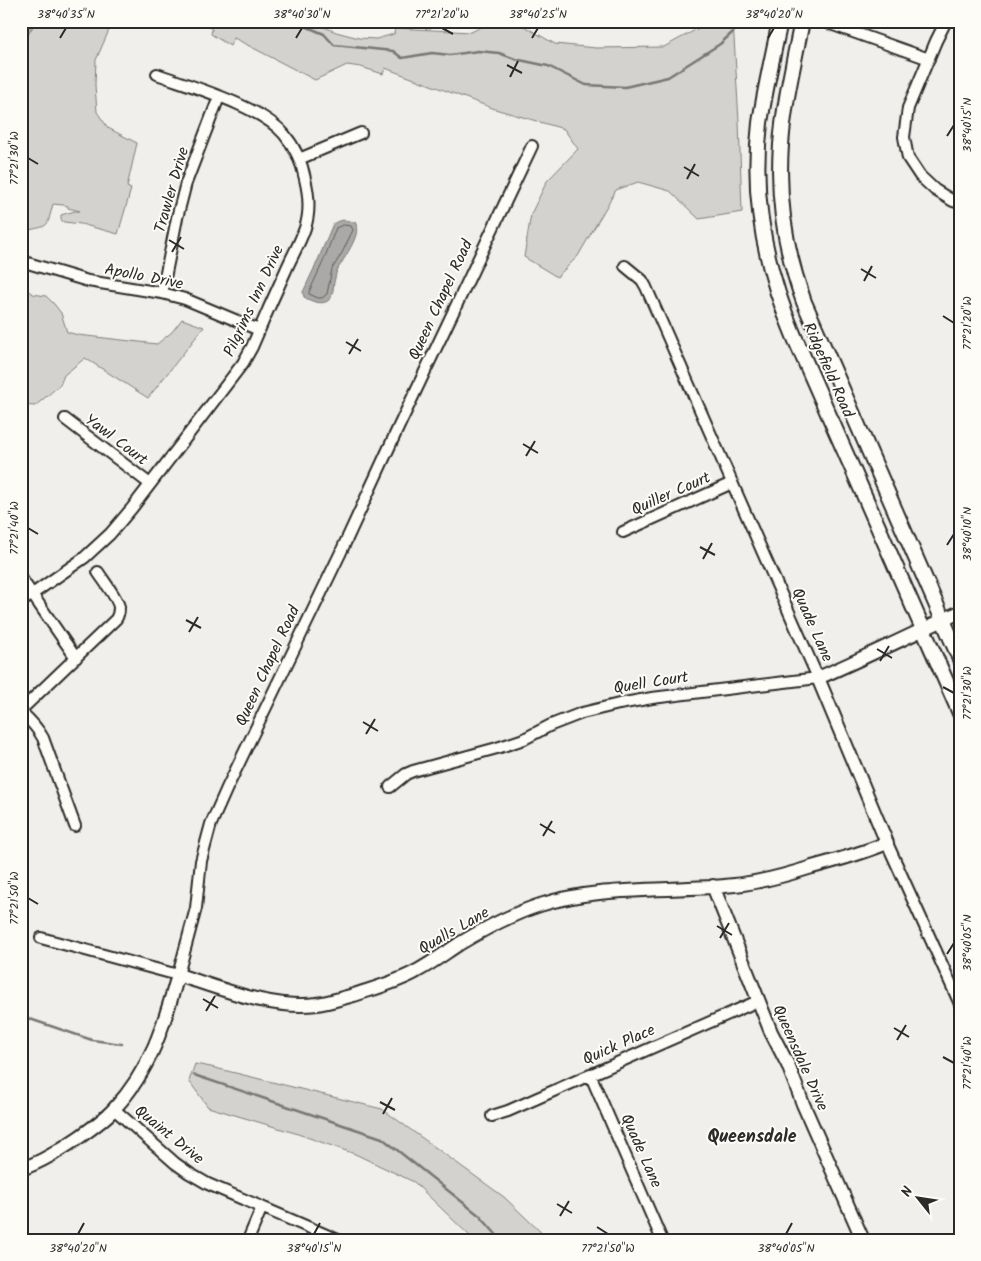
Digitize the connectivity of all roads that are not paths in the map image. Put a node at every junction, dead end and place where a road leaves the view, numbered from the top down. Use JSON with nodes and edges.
{"nodes":[{"id":1,"x":780,"y":21,"type":"edge"},
{"id":2,"x":802,"y":21,"type":"edge"},
{"id":3,"x":822,"y":21,"type":"edge"},
{"id":4,"x":946,"y":21,"type":"edge"},
{"id":5,"x":929,"y":59,"type":"junction"},
{"id":6,"x":158,"y":74,"type":"dead end"},
{"id":7,"x":218,"y":97,"type":"junction"},
{"id":8,"x":361,"y":133,"type":"dead end"},
{"id":9,"x":532,"y":146,"type":"dead end"},
{"id":10,"x":299,"y":160,"type":"junction"},
{"id":11,"x":960,"y":203,"type":"edge"},
{"id":12,"x":21,"y":261,"type":"edge"},
{"id":13,"x":625,"y":266,"type":"dead end"},
{"id":14,"x":162,"y":293,"type":"junction"},
{"id":15,"x":259,"y":330,"type":"junction"},
{"id":16,"x":65,"y":419,"type":"dead end"},
{"id":17,"x":732,"y":483,"type":"junction"},
{"id":18,"x":150,"y":484,"type":"junction"},
{"id":19,"x":623,"y":532,"type":"dead end"},
{"id":20,"x":98,"y":572,"type":"dead end"},
{"id":21,"x":21,"y":578,"type":"edge"},
{"id":22,"x":32,"y":594,"type":"junction"},
{"id":23,"x":21,"y":602,"type":"edge"},
{"id":24,"x":960,"y":612,"type":"edge"},
{"id":25,"x":943,"y":620,"type":"junction"},
{"id":26,"x":922,"y":629,"type":"junction"},
{"id":27,"x":76,"y":658,"type":"junction"},
{"id":28,"x":960,"y":659,"type":"edge"},
{"id":29,"x":818,"y":678,"type":"junction"},
{"id":30,"x":21,"y":711,"type":"edge"},
{"id":31,"x":960,"y":712,"type":"edge"},
{"id":32,"x":390,"y":787,"type":"dead end"},
{"id":33,"x":75,"y":826,"type":"dead end"},
{"id":34,"x":888,"y":843,"type":"junction"},
{"id":35,"x":713,"y":886,"type":"junction"},
{"id":36,"x":41,"y":938,"type":"dead end"},
{"id":37,"x":178,"y":975,"type":"junction"},
{"id":38,"x":758,"y":1001,"type":"junction"},
{"id":39,"x":960,"y":1004,"type":"edge"},
{"id":40,"x":590,"y":1074,"type":"junction"},
{"id":41,"x":114,"y":1109,"type":"junction"},
{"id":42,"x":492,"y":1116,"type":"dead end"},
{"id":43,"x":21,"y":1169,"type":"edge"},
{"id":44,"x":262,"y":1207,"type":"junction"},
{"id":45,"x":248,"y":1240,"type":"edge"},
{"id":46,"x":338,"y":1240,"type":"edge"},
{"id":47,"x":662,"y":1240,"type":"edge"},
{"id":48,"x":863,"y":1240,"type":"edge"}],
"edges":[{"from":1,"to":26,"type":"main road","name":"Ridgefield Road"},
{"from":2,"to":25,"type":"main road","name":"Ridgefield Road"},
{"from":3,"to":5,"type":"street"},
{"from":4,"to":5,"type":"street"},
{"from":5,"to":11,"type":"street"},
{"from":6,"to":7,"type":"street","name":"Pilgrims Inn Drive"},
{"from":7,"to":10,"type":"street","name":"Pilgrims Inn Drive"},
{"from":7,"to":14,"type":"street","name":"Trawler Drive"},
{"from":8,"to":10,"type":"street"},
{"from":9,"to":37,"type":"street","name":"Queen Chapel Road"},
{"from":10,"to":15,"type":"street","name":"Pilgrims Inn Drive"},
{"from":12,"to":14,"type":"street","name":"Apollo Drive"},
{"from":13,"to":17,"type":"street","name":"Quade Lane"},
{"from":14,"to":15,"type":"street","name":"Apollo Drive"},
{"from":15,"to":18,"type":"street","name":"Pilgrims Inn Drive"},
{"from":16,"to":18,"type":"street","name":"Yawl Court"},
{"from":17,"to":19,"type":"street","name":"Quiller Court"},
{"from":17,"to":29,"type":"street","name":"Quade Lane"},
{"from":18,"to":22,"type":"street","name":"Pilgrims Inn Drive"},
{"from":20,"to":27,"type":"street"},
{"from":21,"to":22,"type":"street"},
{"from":22,"to":23,"type":"street","name":"Pilgrims Inn Drive"},
{"from":22,"to":27,"type":"street"},
{"from":24,"to":25,"type":"street","name":"Quell Court"},
{"from":25,"to":26,"type":"street","name":"Quell Court"},
{"from":25,"to":28,"type":"main road","name":"Ridgefield Road"},
{"from":26,"to":29,"type":"street","name":"Quell Court"},
{"from":26,"to":31,"type":"main road","name":"Ridgefield Road"},
{"from":27,"to":30,"type":"street"},
{"from":29,"to":32,"type":"street","name":"Quell Court"},
{"from":29,"to":34,"type":"street","name":"Quade Lane"},
{"from":30,"to":33,"type":"street"},
{"from":34,"to":35,"type":"street","name":"Qualls Lane"},
{"from":34,"to":39,"type":"street","name":"Quade Lane"},
{"from":35,"to":37,"type":"street","name":"Qualls Lane"},
{"from":35,"to":38,"type":"street","name":"Queensdale Drive"},
{"from":36,"to":37,"type":"street","name":"Qualls Lane"},
{"from":37,"to":41,"type":"street","name":"Queen Chapel Road"},
{"from":38,"to":40,"type":"street","name":"Quick Place"},
{"from":38,"to":48,"type":"street","name":"Queensdale Drive"},
{"from":40,"to":42,"type":"street","name":"Quick Place"},
{"from":40,"to":47,"type":"street","name":"Quade Lane"},
{"from":41,"to":43,"type":"street","name":"Queen Chapel Road"},
{"from":41,"to":44,"type":"street","name":"Quaint Drive"},
{"from":44,"to":45,"type":"street"},
{"from":44,"to":46,"type":"street","name":"Quaint Drive"}]}
